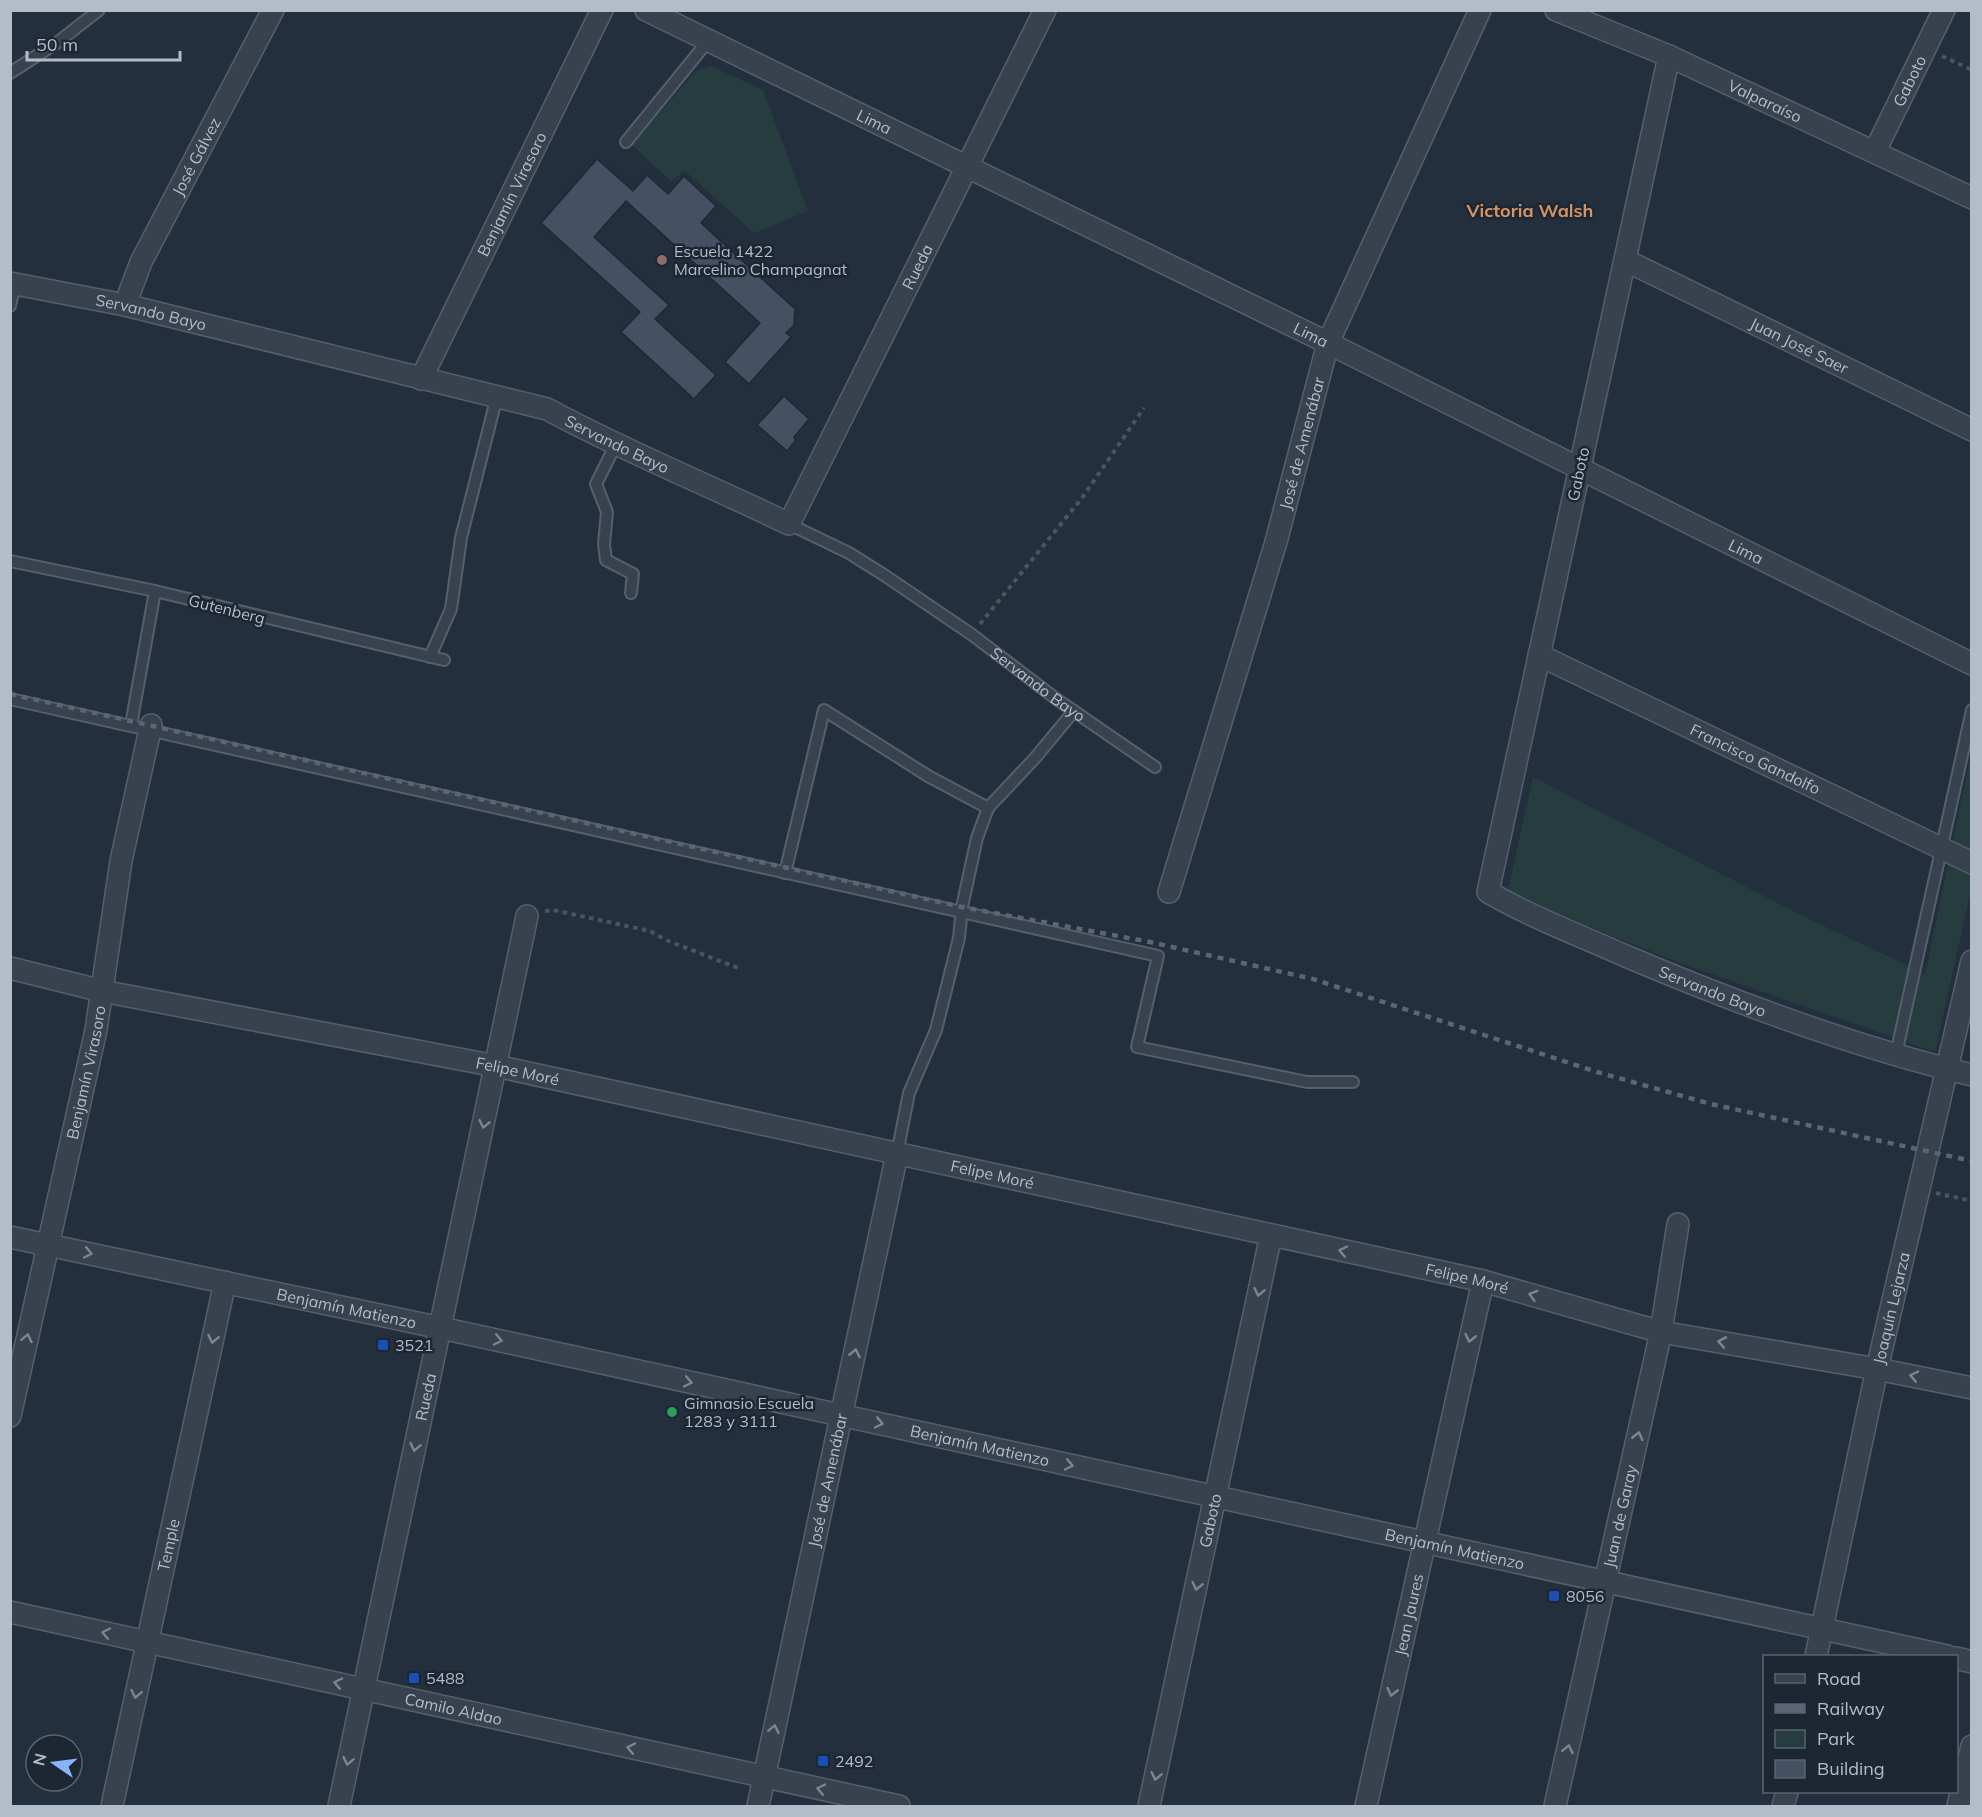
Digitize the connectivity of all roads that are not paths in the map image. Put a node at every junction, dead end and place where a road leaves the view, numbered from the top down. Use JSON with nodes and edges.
{"nodes":[{"id":1,"x":99,"y":10,"type":"edge"},
{"id":2,"x":273,"y":10,"type":"edge"},
{"id":3,"x":602,"y":10,"type":"edge"},
{"id":4,"x":646,"y":10,"type":"edge"},
{"id":5,"x":1045,"y":10,"type":"edge"},
{"id":6,"x":1480,"y":10,"type":"edge"},
{"id":7,"x":1556,"y":10,"type":"edge"},
{"id":8,"x":1944,"y":10,"type":"edge"},
{"id":9,"x":708,"y":41,"type":"junction"},
{"id":10,"x":1669,"y":56,"type":"junction"},
{"id":11,"x":10,"y":73,"type":"edge"},
{"id":12,"x":626,"y":142,"type":"dead end"},
{"id":13,"x":1875,"y":151,"type":"junction"},
{"id":14,"x":966,"y":167,"type":"junction"},
{"id":15,"x":1971,"y":198,"type":"edge"},
{"id":16,"x":1625,"y":260,"type":"junction"},
{"id":17,"x":13,"y":284,"type":"edge"},
{"id":18,"x":125,"y":305,"type":"junction"},
{"id":19,"x":10,"y":306,"type":"edge"},
{"id":20,"x":1328,"y":343,"type":"junction"},
{"id":21,"x":421,"y":379,"type":"junction"},
{"id":22,"x":497,"y":396,"type":"junction"},
{"id":23,"x":1971,"y":430,"type":"edge"},
{"id":24,"x":616,"y":444,"type":"junction"},
{"id":25,"x":1580,"y":469,"type":"junction"},
{"id":26,"x":789,"y":524,"type":"junction"},
{"id":27,"x":10,"y":561,"type":"edge"},
{"id":28,"x":155,"y":591,"type":"junction"},
{"id":29,"x":631,"y":593,"type":"dead end"},
{"id":30,"x":1539,"y":655,"type":"junction"},
{"id":31,"x":430,"y":657,"type":"junction"},
{"id":32,"x":444,"y":660,"type":"dead end"},
{"id":33,"x":1971,"y":664,"type":"edge"},
{"id":34,"x":10,"y":699,"type":"edge"},
{"id":35,"x":1971,"y":710,"type":"edge"},
{"id":36,"x":1074,"y":711,"type":"junction"},
{"id":37,"x":144,"y":726,"type":"junction"},
{"id":38,"x":1155,"y":767,"type":"dead end"},
{"id":39,"x":988,"y":808,"type":"junction"},
{"id":40,"x":1941,"y":849,"type":"junction"},
{"id":41,"x":1971,"y":863,"type":"edge"},
{"id":42,"x":785,"y":873,"type":"junction"},
{"id":43,"x":1170,"y":892,"type":"dead end"},
{"id":44,"x":1488,"y":892,"type":"joint"},
{"id":45,"x":962,"y":913,"type":"junction"},
{"id":46,"x":527,"y":916,"type":"road end"},
{"id":47,"x":1971,"y":961,"type":"edge"},
{"id":48,"x":10,"y":968,"type":"edge"},
{"id":49,"x":102,"y":991,"type":"junction"},
{"id":50,"x":1896,"y":1054,"type":"junction"},
{"id":51,"x":496,"y":1066,"type":"junction"},
{"id":52,"x":1946,"y":1069,"type":"junction"},
{"id":53,"x":1971,"y":1075,"type":"edge"},
{"id":54,"x":1353,"y":1082,"type":"dead end"},
{"id":55,"x":897,"y":1154,"type":"junction"},
{"id":56,"x":1678,"y":1224,"type":"dead end"},
{"id":57,"x":1271,"y":1235,"type":"junction"},
{"id":58,"x":10,"y":1237,"type":"edge"},
{"id":59,"x":47,"y":1245,"type":"junction"},
{"id":60,"x":1483,"y":1281,"type":"junction"},
{"id":61,"x":225,"y":1282,"type":"junction"},
{"id":62,"x":441,"y":1328,"type":"junction"},
{"id":63,"x":1661,"y":1332,"type":"junction"},
{"id":64,"x":1877,"y":1369,"type":"junction"},
{"id":65,"x":1971,"y":1388,"type":"edge"},
{"id":66,"x":842,"y":1415,"type":"junction"},
{"id":67,"x":10,"y":1416,"type":"edge"},
{"id":68,"x":1216,"y":1497,"type":"junction"},
{"id":69,"x":1425,"y":1542,"type":"junction"},
{"id":70,"x":1605,"y":1582,"type":"junction"},
{"id":71,"x":10,"y":1612,"type":"edge"},
{"id":72,"x":1822,"y":1629,"type":"junction"},
{"id":73,"x":148,"y":1642,"type":"junction"},
{"id":74,"x":1816,"y":1655,"type":"edge"},
{"id":75,"x":1942,"y":1655,"type":"edge"},
{"id":76,"x":364,"y":1689,"type":"junction"},
{"id":77,"x":1971,"y":1746,"type":"edge"},
{"id":78,"x":764,"y":1777,"type":"junction"},
{"id":79,"x":112,"y":1806,"type":"edge"},
{"id":80,"x":339,"y":1806,"type":"edge"},
{"id":81,"x":758,"y":1806,"type":"edge"},
{"id":82,"x":899,"y":1806,"type":"edge"},
{"id":83,"x":1149,"y":1806,"type":"edge"},
{"id":84,"x":1366,"y":1806,"type":"edge"},
{"id":85,"x":1555,"y":1806,"type":"edge"},
{"id":86,"x":1958,"y":1806,"type":"edge"}],
"edges":[{"from":1,"to":11,"type":"lane"},
{"from":2,"to":18,"type":"street","name":"José Gálvez"},
{"from":3,"to":21,"type":"street","name":"Benjamín Virasoro"},
{"from":4,"to":9,"type":"street","name":"Lima"},
{"from":5,"to":14,"type":"street","name":"Rueda"},
{"from":6,"to":20,"type":"street","name":"José de Amenábar"},
{"from":7,"to":10,"type":"street","name":"Valparaíso"},
{"from":8,"to":13,"type":"street","name":"Gaboto"},
{"from":9,"to":12,"type":"lane"},
{"from":9,"to":14,"type":"street","name":"Lima"},
{"from":10,"to":13,"type":"street","name":"Valparaíso"},
{"from":10,"to":16,"type":"street","name":"Gaboto"},
{"from":13,"to":15,"type":"street","name":"Valparaíso"},
{"from":14,"to":20,"type":"street","name":"Lima"},
{"from":14,"to":26,"type":"street","name":"Rueda"},
{"from":16,"to":23,"type":"street","name":"Juan José Saer"},
{"from":16,"to":25,"type":"street","name":"Gaboto"},
{"from":17,"to":18,"type":"street","name":"Servando Bayo"},
{"from":17,"to":19,"type":"lane"},
{"from":18,"to":21,"type":"street","name":"Servando Bayo"},
{"from":20,"to":25,"type":"street","name":"Lima"},
{"from":20,"to":43,"type":"street","name":"José de Amenábar"},
{"from":21,"to":22,"type":"street","name":"Servando Bayo"},
{"from":22,"to":24,"type":"street","name":"Servando Bayo"},
{"from":22,"to":31,"type":"lane"},
{"from":24,"to":26,"type":"street","name":"Servando Bayo"},
{"from":24,"to":29,"type":"lane"},
{"from":25,"to":30,"type":"street","name":"Gaboto"},
{"from":25,"to":33,"type":"street","name":"Lima"},
{"from":26,"to":36,"type":"lane","name":"Servando Bayo"},
{"from":27,"to":28,"type":"lane","name":"Gutenberg"},
{"from":28,"to":31,"type":"lane","name":"Gutenberg"},
{"from":28,"to":37,"type":"lane","name":"Benjamín Virasoro"},
{"from":30,"to":40,"type":"street","name":"Francisco Gandolfo"},
{"from":30,"to":44,"type":"street","name":"Gaboto"},
{"from":31,"to":32,"type":"lane","name":"Gutenberg"},
{"from":34,"to":37,"type":"lane"},
{"from":35,"to":40,"type":"lane"},
{"from":36,"to":38,"type":"lane","name":"Servando Bayo"},
{"from":36,"to":39,"type":"lane"},
{"from":37,"to":42,"type":"lane"},
{"from":37,"to":49,"type":"street","name":"Benjamín Virasoro"},
{"from":39,"to":42,"type":"lane"},
{"from":39,"to":45,"type":"lane"},
{"from":40,"to":41,"type":"street","name":"Francisco Gandolfo"},
{"from":40,"to":50,"type":"lane"},
{"from":42,"to":45,"type":"lane"},
{"from":44,"to":50,"type":"street","name":"Servando Bayo"},
{"from":45,"to":54,"type":"lane"},
{"from":45,"to":55,"type":"lane"},
{"from":46,"to":51,"type":"street","name":"Rueda"},
{"from":47,"to":52,"type":"street","name":"Joaquín Lejarza"},
{"from":48,"to":49,"type":"street","name":"Felipe Moré"},
{"from":49,"to":51,"type":"street","name":"Felipe Moré"},
{"from":49,"to":59,"type":"street","name":"Benjamín Virasoro"},
{"from":50,"to":52,"type":"street","name":"Servando Bayo"},
{"from":51,"to":55,"type":"street","name":"Felipe Moré"},
{"from":51,"to":62,"type":"street","name":"Rueda","one_way":true},
{"from":52,"to":53,"type":"street","name":"Servando Bayo"},
{"from":52,"to":64,"type":"street","name":"Joaquín Lejarza"},
{"from":55,"to":57,"type":"street","name":"Felipe Moré"},
{"from":66,"to":55,"type":"street","name":"José de Amenábar","one_way":true},
{"from":56,"to":63,"type":"street","name":"Juan de Garay"},
{"from":60,"to":57,"type":"street","name":"Felipe Moré","one_way":true},
{"from":57,"to":68,"type":"street","name":"Gaboto","one_way":true},
{"from":58,"to":59,"type":"street","name":"Benjamín Matienzo"},
{"from":59,"to":61,"type":"street","name":"Benjamín Matienzo","one_way":true},
{"from":67,"to":59,"type":"street","name":"Benjamín Virasoro","one_way":true},
{"from":63,"to":60,"type":"street","name":"Felipe Moré","one_way":true},
{"from":60,"to":69,"type":"street","name":"Jean Jaures","one_way":true},
{"from":61,"to":62,"type":"street","name":"Benjamín Matienzo"},
{"from":61,"to":73,"type":"street","name":"Temple","one_way":true},
{"from":62,"to":66,"type":"street","name":"Benjamín Matienzo","one_way":true},
{"from":62,"to":76,"type":"street","name":"Rueda","one_way":true},
{"from":64,"to":63,"type":"street","name":"Felipe Moré","one_way":true},
{"from":70,"to":63,"type":"street","name":"Juan de Garay","one_way":true},
{"from":65,"to":64,"type":"street","name":"Felipe Moré","one_way":true},
{"from":64,"to":72,"type":"street","name":"Joaquín Lejarza"},
{"from":66,"to":68,"type":"street","name":"Benjamín Matienzo","one_way":true},
{"from":78,"to":66,"type":"street","name":"José de Amenábar","one_way":true},
{"from":68,"to":69,"type":"street","name":"Benjamín Matienzo"},
{"from":68,"to":83,"type":"street","name":"Gaboto","one_way":true},
{"from":69,"to":70,"type":"street","name":"Benjamín Matienzo"},
{"from":69,"to":84,"type":"street","name":"Jean Jaures","one_way":true},
{"from":70,"to":72,"type":"street","name":"Benjamín Matienzo"},
{"from":85,"to":70,"type":"street","name":"Juan de Garay","one_way":true},
{"from":73,"to":71,"type":"street","name":"Camilo Aldao","one_way":true},
{"from":72,"to":74,"type":"street","name":"Joaquín Lejarza"},
{"from":72,"to":75,"type":"street","name":"Benjamín Matienzo"},
{"from":76,"to":73,"type":"street","name":"Camilo Aldao","one_way":true},
{"from":73,"to":79,"type":"street","name":"Temple","one_way":true},
{"from":78,"to":76,"type":"street","name":"Camilo Aldao","one_way":true},
{"from":76,"to":80,"type":"street","name":"Rueda","one_way":true},
{"from":77,"to":86,"type":"street"},
{"from":78,"to":81,"type":"street","name":"José de Amenábar"},
{"from":82,"to":78,"type":"street","name":"Camilo Aldao","one_way":true}]}
